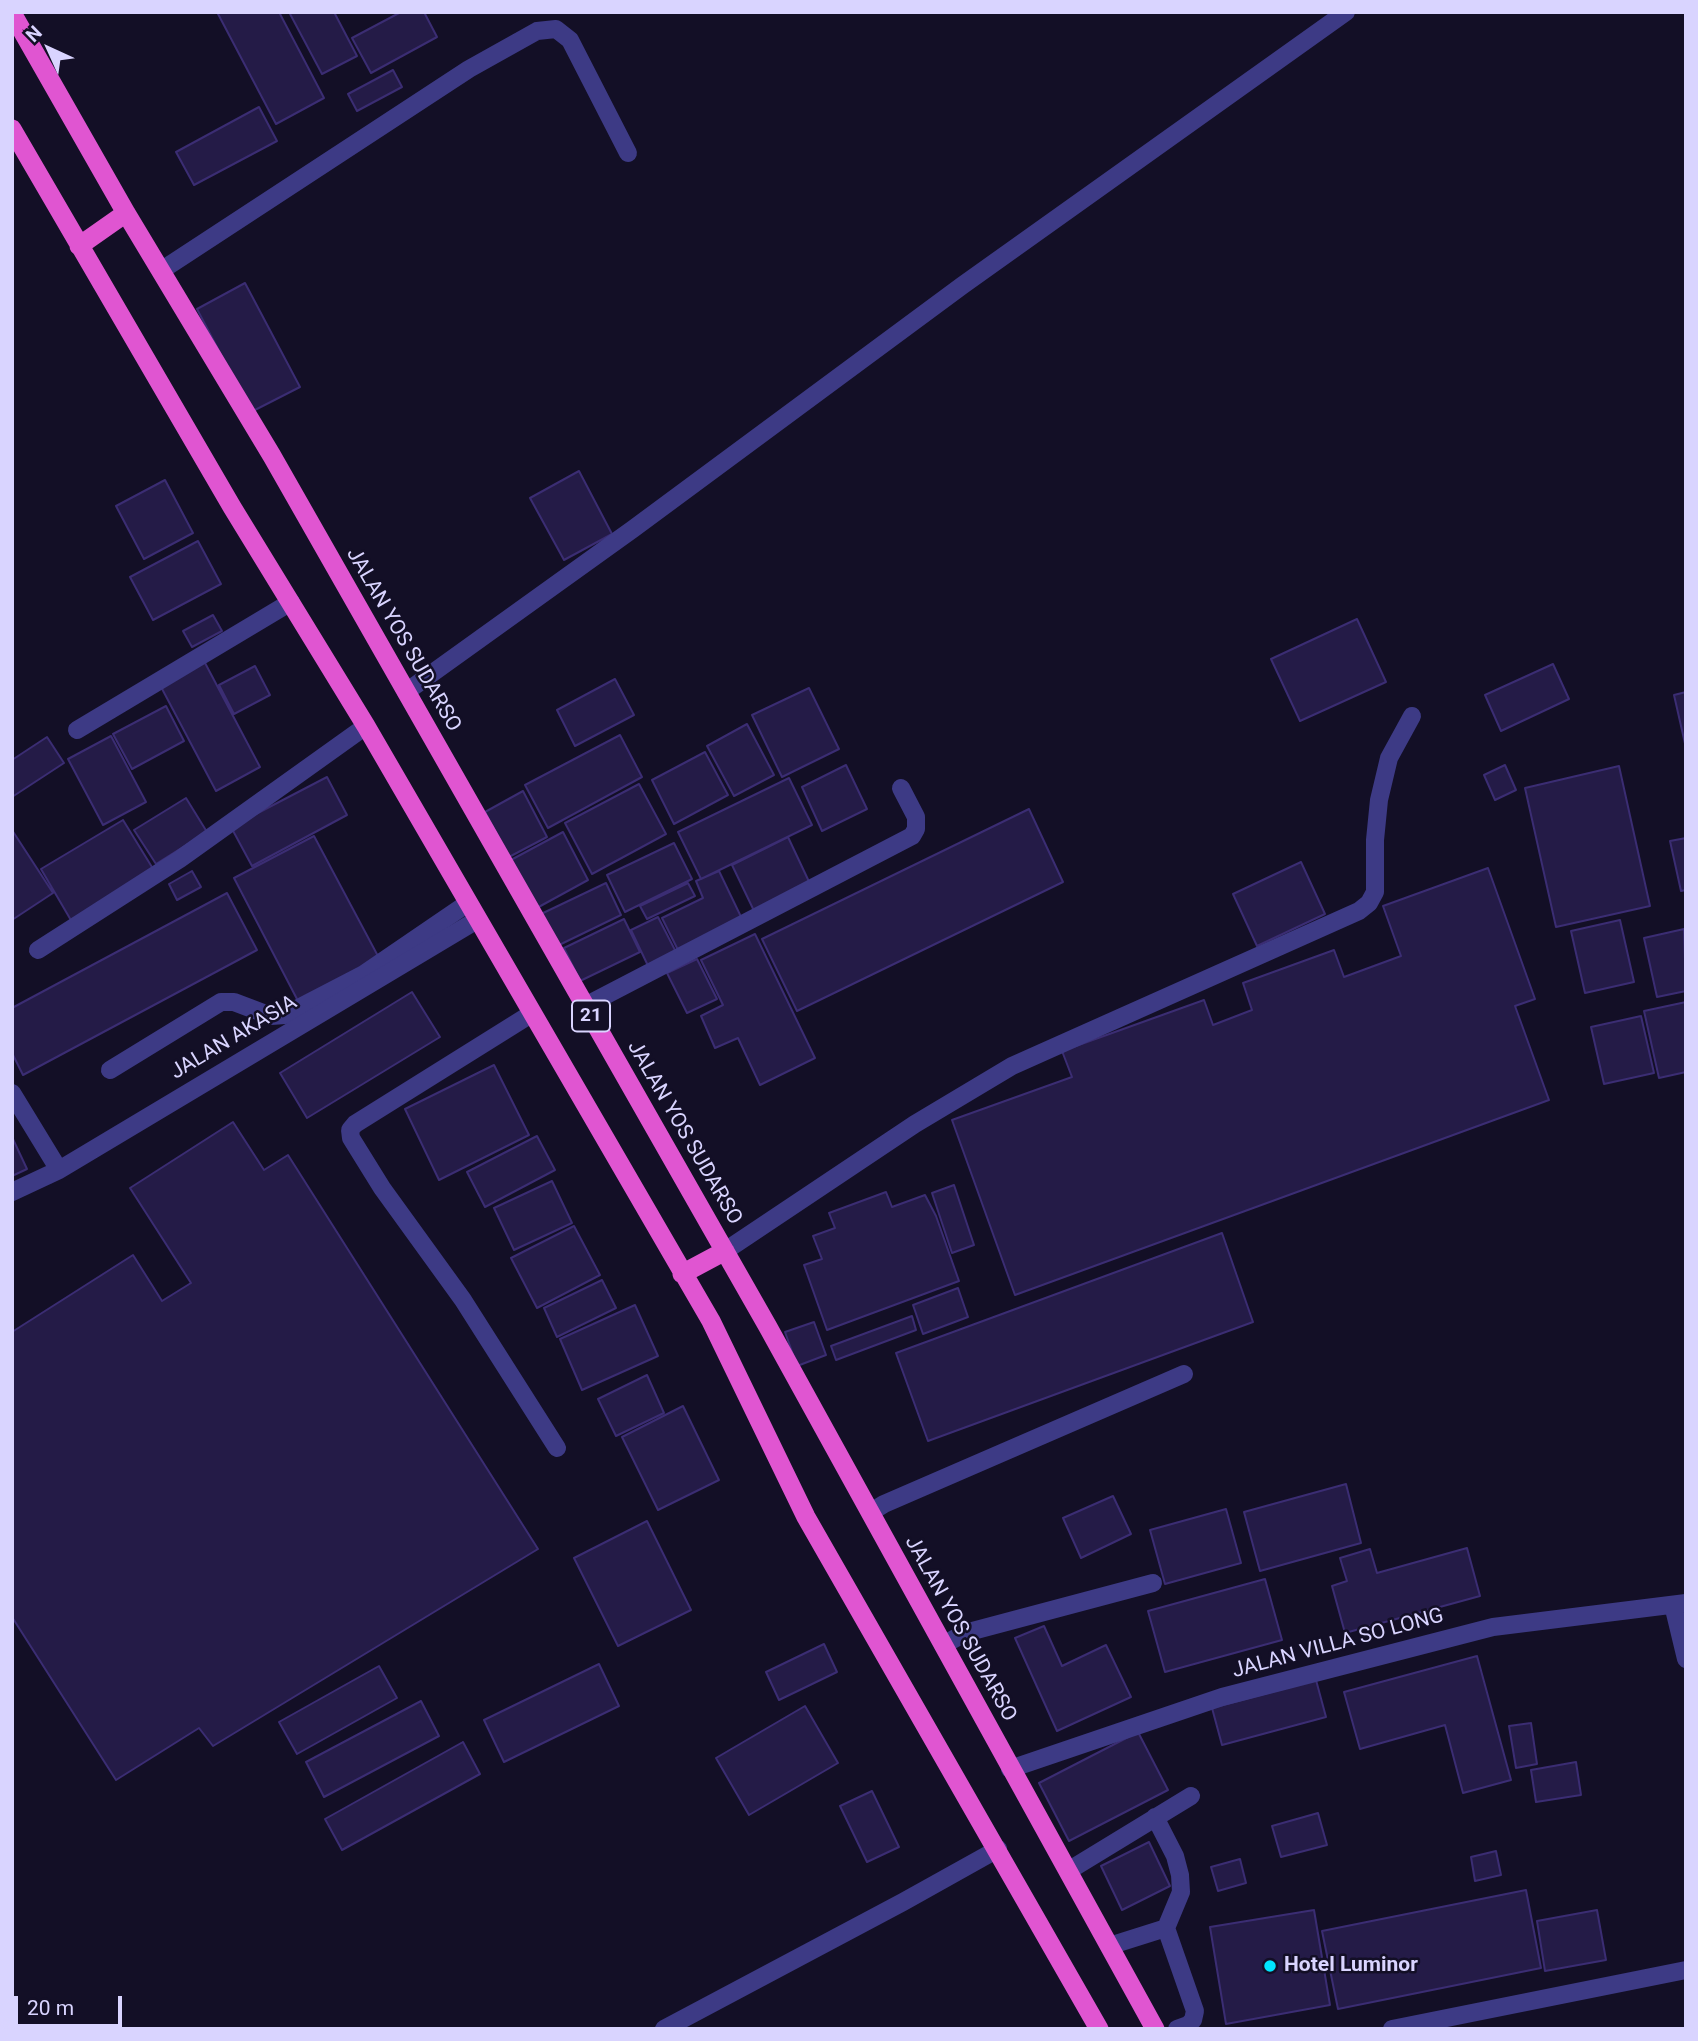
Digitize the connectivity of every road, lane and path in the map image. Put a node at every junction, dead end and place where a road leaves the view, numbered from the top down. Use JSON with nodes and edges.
{"nodes":[{"id":1,"x":1346,"y":12,"type":"edge"},
{"id":2,"x":12,"y":13,"type":"edge"},
{"id":3,"x":12,"y":128,"type":"edge"},
{"id":4,"x":628,"y":153,"type":"dead end"},
{"id":5,"x":125,"y":213,"type":"junction"},
{"id":6,"x":79,"y":246,"type":"junction"},
{"id":7,"x":162,"y":270,"type":"junction"},
{"id":8,"x":291,"y":602,"type":"junction"},
{"id":9,"x":406,"y":692,"type":"junction"},
{"id":10,"x":1412,"y":716,"type":"dead end"},
{"id":11,"x":366,"y":726,"type":"junction"},
{"id":12,"x":77,"y":730,"type":"dead end"},
{"id":13,"x":901,"y":788,"type":"dead end"},
{"id":14,"x":472,"y":911,"type":"junction"},
{"id":15,"x":38,"y":950,"type":"dead end"},
{"id":16,"x":586,"y":1006,"type":"junction"},
{"id":17,"x":531,"y":1014,"type":"junction"},
{"id":18,"x":110,"y":1070,"type":"dead end"},
{"id":19,"x":12,"y":1093,"type":"edge"},
{"id":20,"x":59,"y":1170,"type":"junction"},
{"id":21,"x":12,"y":1192,"type":"edge"},
{"id":22,"x":725,"y":1251,"type":"junction"},
{"id":23,"x":682,"y":1274,"type":"junction"},
{"id":24,"x":1184,"y":1374,"type":"dead end"},
{"id":25,"x":557,"y":1448,"type":"dead end"},
{"id":26,"x":871,"y":1512,"type":"junction"},
{"id":27,"x":1153,"y":1583,"type":"dead end"},
{"id":28,"x":1679,"y":1604,"type":"edge"},
{"id":29,"x":943,"y":1645,"type":"junction"},
{"id":30,"x":1686,"y":1659,"type":"edge"},
{"id":31,"x":1010,"y":1769,"type":"junction"},
{"id":32,"x":1191,"y":1796,"type":"dead end"},
{"id":33,"x":1155,"y":1817,"type":"junction"},
{"id":34,"x":998,"y":1849,"type":"junction"},
{"id":35,"x":1068,"y":1871,"type":"junction"},
{"id":36,"x":1166,"y":1928,"type":"junction"},
{"id":37,"x":1109,"y":1945,"type":"junction"},
{"id":38,"x":1686,"y":1970,"type":"edge"},
{"id":39,"x":664,"y":2029,"type":"edge"},
{"id":40,"x":1099,"y":2029,"type":"edge"},
{"id":41,"x":1155,"y":2029,"type":"edge"},
{"id":42,"x":1177,"y":2029,"type":"edge"},
{"id":43,"x":1392,"y":2029,"type":"edge"}],
"edges":[{"from":1,"to":9,"type":"street"},
{"from":2,"to":5,"type":"highway","name":"JALAN YOS SUDARSO","number":"21"},
{"from":3,"to":6,"type":"highway","number":"21"},
{"from":4,"to":7,"type":"street"},
{"from":5,"to":6,"type":"highway"},
{"from":5,"to":7,"type":"highway","name":"JALAN YOS SUDARSO","number":"21"},
{"from":6,"to":8,"type":"highway","number":"21"},
{"from":7,"to":9,"type":"highway","name":"JALAN YOS SUDARSO","number":"21"},
{"from":8,"to":11,"type":"highway","number":"21"},
{"from":8,"to":12,"type":"street"},
{"from":9,"to":16,"type":"highway","name":"JALAN YOS SUDARSO","number":"21"},
{"from":10,"to":22,"type":"street"},
{"from":11,"to":14,"type":"highway","number":"21"},
{"from":11,"to":15,"type":"street"},
{"from":13,"to":16,"type":"street"},
{"from":14,"to":17,"type":"highway","number":"21"},
{"from":14,"to":18,"type":"street"},
{"from":14,"to":20,"type":"street","name":"JALAN AKASIA"},
{"from":16,"to":22,"type":"highway","name":"JALAN YOS SUDARSO","number":"21"},
{"from":17,"to":23,"type":"highway","number":"21"},
{"from":17,"to":25,"type":"street"},
{"from":19,"to":20,"type":"street"},
{"from":20,"to":21,"type":"street","name":"JALAN AKASIA"},
{"from":22,"to":23,"type":"highway"},
{"from":22,"to":26,"type":"highway","name":"JALAN YOS SUDARSO","number":"21"},
{"from":23,"to":34,"type":"highway","number":"21"},
{"from":24,"to":26,"type":"street"},
{"from":26,"to":29,"type":"highway","name":"JALAN YOS SUDARSO","number":"21"},
{"from":27,"to":29,"type":"street"},
{"from":28,"to":30,"type":"street"},
{"from":28,"to":31,"type":"street","name":"JALAN VILLA SO LONG"},
{"from":29,"to":31,"type":"highway","name":"JALAN YOS SUDARSO","number":"21"},
{"from":31,"to":35,"type":"highway","name":"JALAN YOS SUDARSO","number":"21"},
{"from":32,"to":33,"type":"street"},
{"from":33,"to":35,"type":"street"},
{"from":33,"to":36,"type":"street"},
{"from":34,"to":39,"type":"street"},
{"from":34,"to":40,"type":"highway","number":"21"},
{"from":35,"to":37,"type":"highway","name":"JALAN YOS SUDARSO","number":"21"},
{"from":36,"to":37,"type":"street"},
{"from":36,"to":42,"type":"street"},
{"from":37,"to":41,"type":"highway","name":"JALAN YOS SUDARSO","number":"21"},
{"from":38,"to":43,"type":"street"}]}
